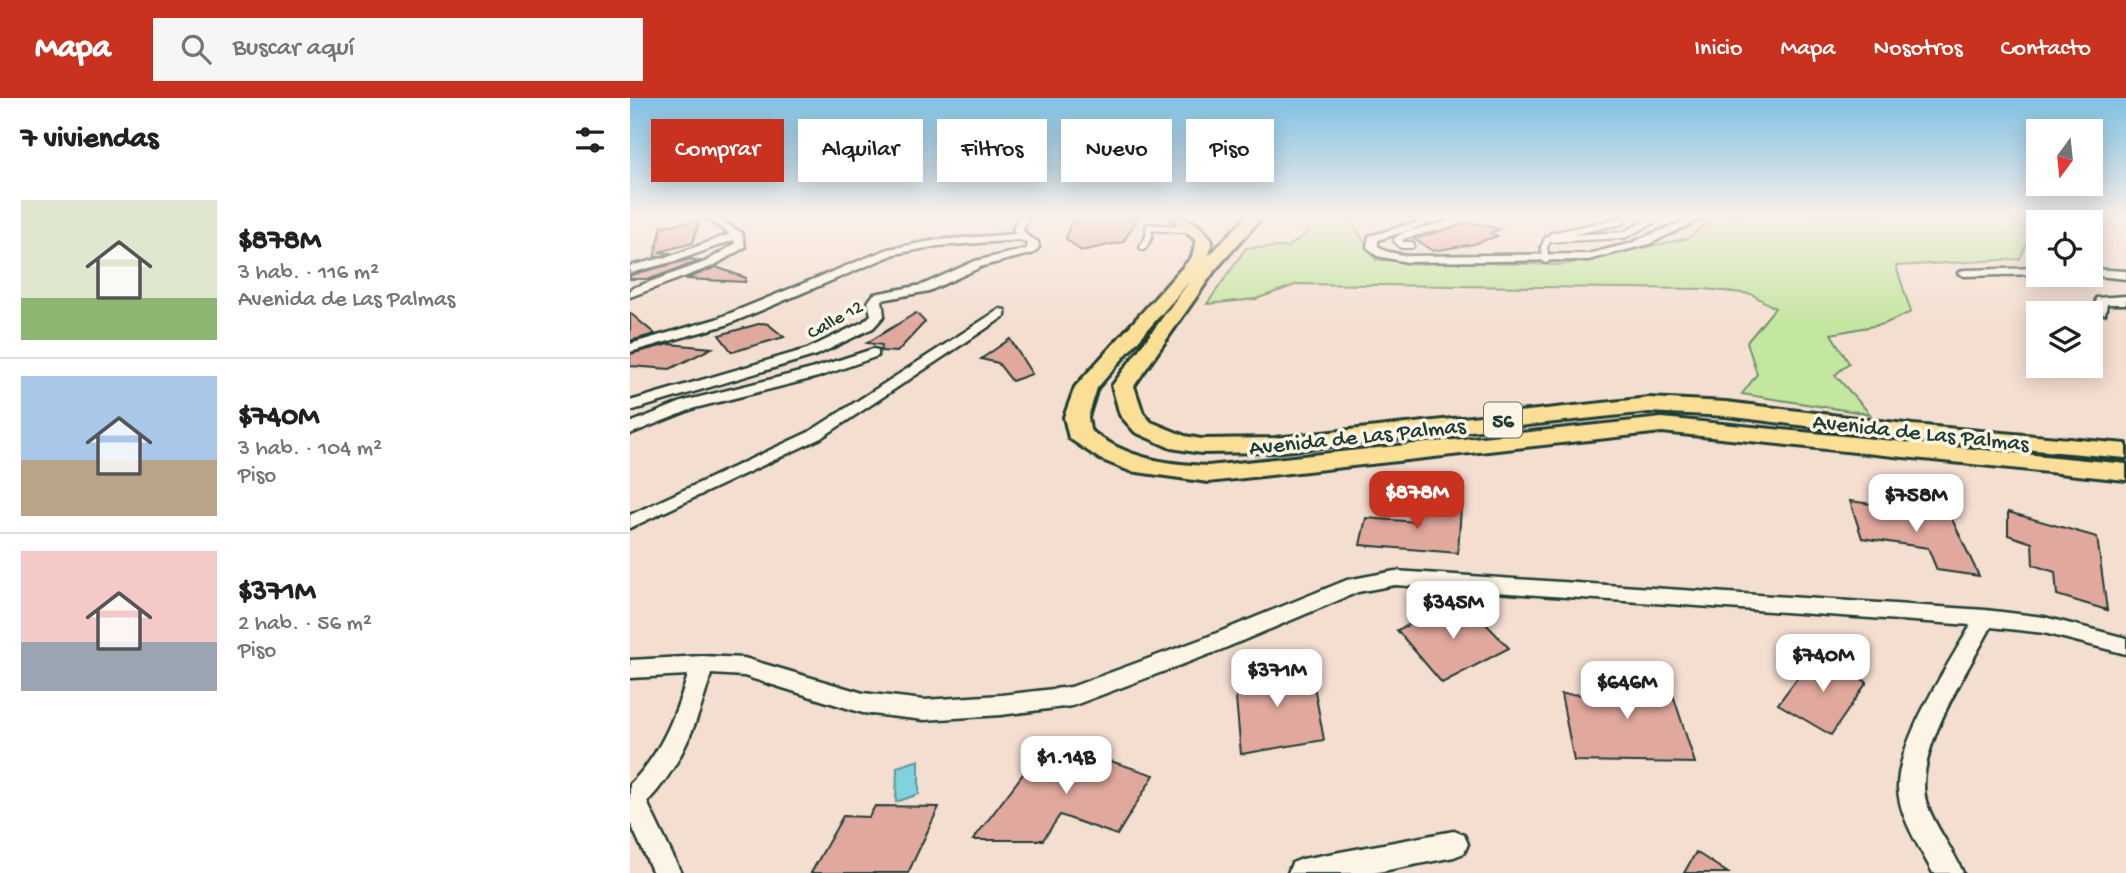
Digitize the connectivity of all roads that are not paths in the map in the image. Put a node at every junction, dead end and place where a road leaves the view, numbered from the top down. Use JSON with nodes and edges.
{"nodes":[{"id":1,"x":688,"y":253,"type":"edge"},
{"id":2,"x":731,"y":253,"type":"edge"},
{"id":3,"x":887,"y":253,"type":"edge"},
{"id":4,"x":1021,"y":253,"type":"edge"},
{"id":5,"x":1202,"y":253,"type":"edge"},
{"id":6,"x":1221,"y":253,"type":"edge"},
{"id":7,"x":1380,"y":253,"type":"edge"},
{"id":8,"x":1545,"y":253,"type":"edge"},
{"id":9,"x":1615,"y":253,"type":"edge"},
{"id":10,"x":1546,"y":260,"type":"junction"},
{"id":11,"x":630,"y":270,"type":"edge"},
{"id":12,"x":2026,"y":271,"type":"edge"},
{"id":13,"x":1964,"y":273,"type":"dead end"},
{"id":14,"x":2103,"y":273,"type":"edge"},
{"id":15,"x":2126,"y":275,"type":"edge"},
{"id":16,"x":630,"y":293,"type":"edge"},
{"id":17,"x":2126,"y":300,"type":"edge"},
{"id":18,"x":2100,"y":301,"type":"edge"},
{"id":19,"x":1000,"y":313,"type":"dead end"},
{"id":20,"x":630,"y":348,"type":"edge"},
{"id":21,"x":873,"y":353,"type":"dead end"},
{"id":22,"x":630,"y":406,"type":"edge"},
{"id":23,"x":630,"y":429,"type":"edge"},
{"id":24,"x":2126,"y":451,"type":"edge"},
{"id":25,"x":2126,"y":472,"type":"edge"},
{"id":26,"x":630,"y":522,"type":"edge"},
{"id":27,"x":1985,"y":618,"type":"junction"},
{"id":28,"x":2126,"y":646,"type":"edge"},
{"id":29,"x":702,"y":665,"type":"junction"},
{"id":30,"x":630,"y":669,"type":"edge"},
{"id":31,"x":631,"y":801,"type":"edge"},
{"id":32,"x":1454,"y":844,"type":"dead end"},
{"id":33,"x":667,"y":873,"type":"edge"},
{"id":34,"x":1303,"y":873,"type":"edge"},
{"id":35,"x":1949,"y":873,"type":"edge"}],
"edges":[{"from":1,"to":11,"type":"street"},
{"from":2,"to":16,"type":"street"},
{"from":3,"to":20,"type":"street"},
{"from":4,"to":22,"type":"street","name":"Calle 12"},
{"from":5,"to":25,"type":"main road","name":"Avenida de Las Palmas","number":"56"},
{"from":6,"to":24,"type":"main road","name":"Avenida de Las Palmas","number":"56"},
{"from":7,"to":10,"type":"street"},
{"from":8,"to":10,"type":"lane"},
{"from":9,"to":10,"type":"street"},
{"from":12,"to":13,"type":"street"},
{"from":14,"to":15,"type":"street"},
{"from":17,"to":18,"type":"street"},
{"from":19,"to":26,"type":"street"},
{"from":21,"to":23,"type":"street"},
{"from":27,"to":28,"type":"street"},
{"from":27,"to":29,"type":"street"},
{"from":27,"to":35,"type":"street"},
{"from":29,"to":30,"type":"street"},
{"from":29,"to":31,"type":"street"},
{"from":31,"to":33,"type":"street"},
{"from":32,"to":34,"type":"street"}]}
